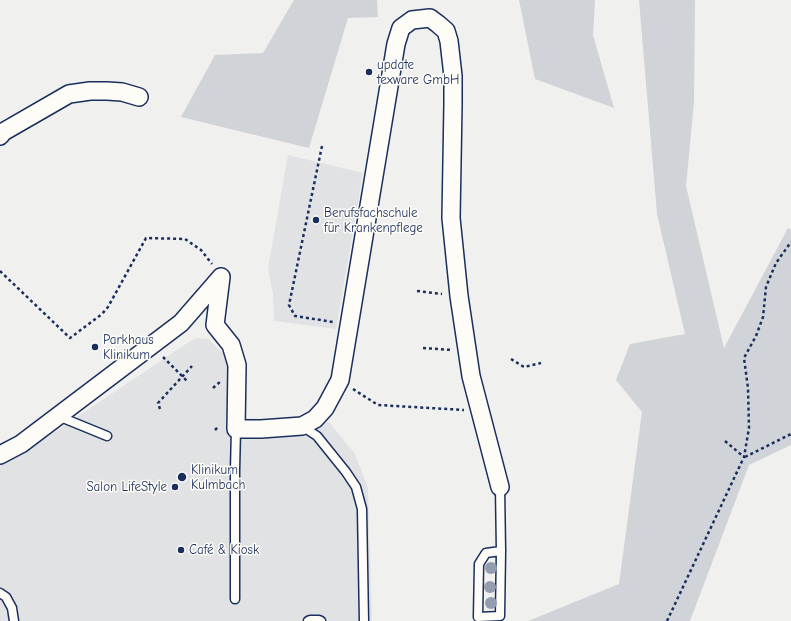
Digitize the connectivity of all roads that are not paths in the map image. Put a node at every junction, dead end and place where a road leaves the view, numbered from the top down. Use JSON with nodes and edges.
{"nodes":[{"id":1,"x":139,"y":97,"type":"dead end"},
{"id":2,"x":1,"y":132,"type":"edge"},
{"id":3,"x":58,"y":416,"type":"junction"},
{"id":4,"x":302,"y":426,"type":"junction"},
{"id":5,"x":236,"y":429,"type":"junction"},
{"id":6,"x":107,"y":436,"type":"dead end"},
{"id":7,"x":0,"y":455,"type":"edge"},
{"id":8,"x":500,"y":487,"type":"joint"},
{"id":9,"x":500,"y":551,"type":"junction"},
{"id":10,"x":0,"y":593,"type":"edge"},
{"id":11,"x":236,"y":599,"type":"dead end"},
{"id":12,"x":14,"y":621,"type":"edge"},
{"id":13,"x":308,"y":621,"type":"edge"},
{"id":14,"x":321,"y":621,"type":"edge"},
{"id":15,"x":364,"y":621,"type":"edge"}],
"edges":[{"from":1,"to":2,"type":"street"},
{"from":3,"to":5,"type":"street"},
{"from":3,"to":6,"type":"lane"},
{"from":3,"to":7,"type":"street"},
{"from":4,"to":5,"type":"street"},
{"from":4,"to":8,"type":"street"},
{"from":4,"to":15,"type":"lane"},
{"from":5,"to":11,"type":"lane"},
{"from":8,"to":9,"type":"lane"},
{"from":9,"to":9,"type":"lane"},
{"from":10,"to":12,"type":"lane"},
{"from":13,"to":14,"type":"lane"}]}
